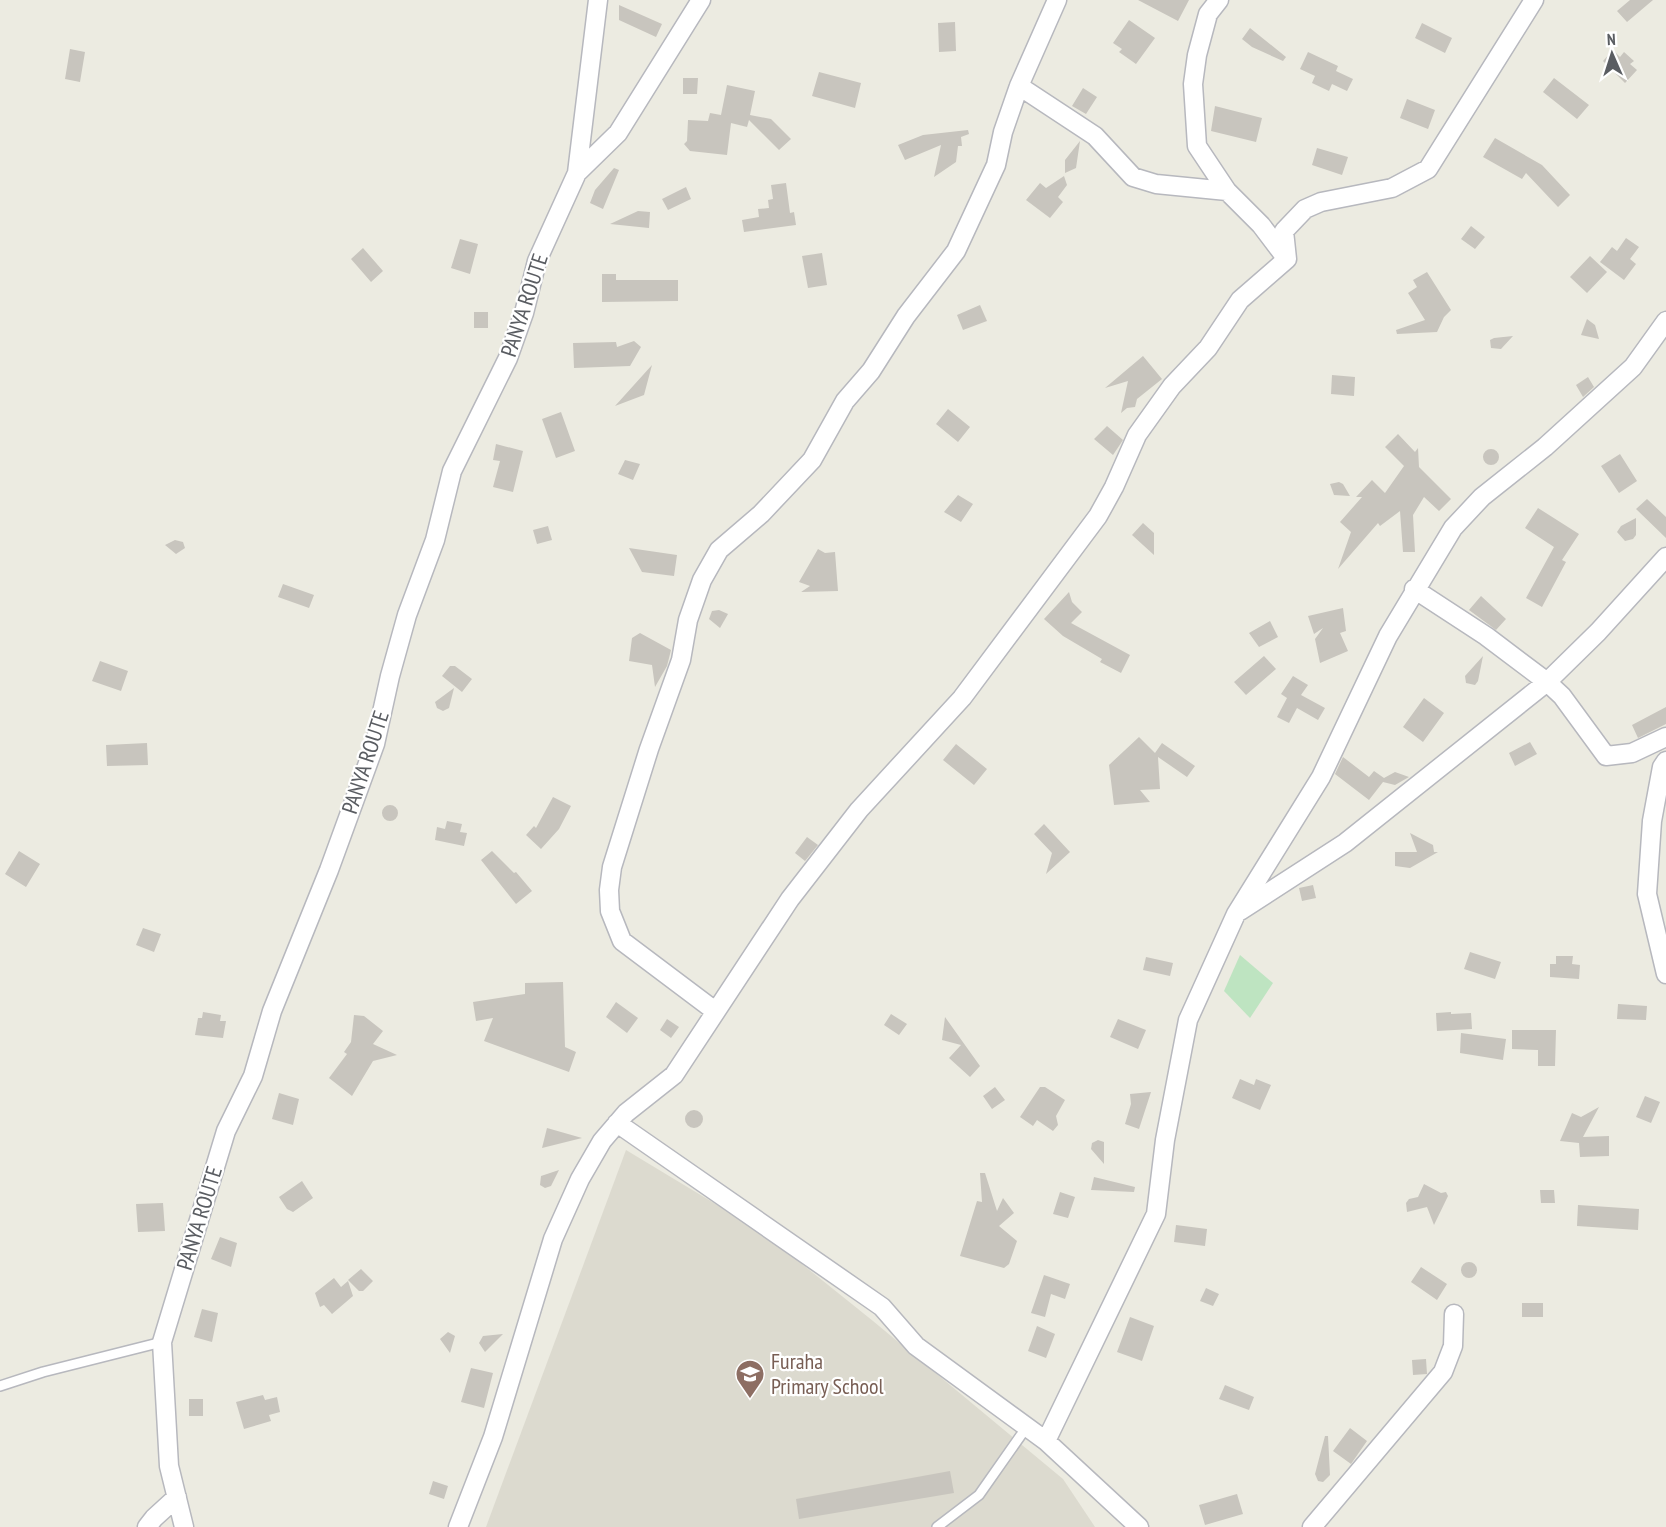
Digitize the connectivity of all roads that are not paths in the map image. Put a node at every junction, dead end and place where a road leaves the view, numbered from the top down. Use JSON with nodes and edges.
{"nodes":[{"id":1,"x":598,"y":0,"type":"edge"},
{"id":2,"x":701,"y":0,"type":"edge"},
{"id":3,"x":1057,"y":0,"type":"edge"},
{"id":4,"x":1219,"y":0,"type":"edge"},
{"id":5,"x":1534,"y":0,"type":"edge"},
{"id":6,"x":1019,"y":86,"type":"junction"},
{"id":7,"x":577,"y":173,"type":"junction"},
{"id":8,"x":1227,"y":191,"type":"junction"},
{"id":9,"x":1287,"y":258,"type":"junction"},
{"id":10,"x":1666,"y":321,"type":"edge"},
{"id":11,"x":1666,"y":557,"type":"edge"},
{"id":12,"x":1414,"y":589,"type":"junction"},
{"id":13,"x":1547,"y":682,"type":"junction"},
{"id":14,"x":1666,"y":737,"type":"edge"},
{"id":15,"x":1666,"y":761,"type":"edge"},
{"id":16,"x":1236,"y":914,"type":"junction"},
{"id":17,"x":1666,"y":974,"type":"edge"},
{"id":18,"x":715,"y":1011,"type":"junction"},
{"id":19,"x":617,"y":1123,"type":"junction"},
{"id":20,"x":1454,"y":1314,"type":"dead end"},
{"id":21,"x":162,"y":1342,"type":"junction"},
{"id":22,"x":0,"y":1386,"type":"edge"},
{"id":23,"x":1026,"y":1428,"type":"junction"},
{"id":24,"x":1046,"y":1442,"type":"junction"},
{"id":25,"x":177,"y":1497,"type":"junction"},
{"id":26,"x":147,"y":1527,"type":"edge"},
{"id":27,"x":184,"y":1527,"type":"edge"},
{"id":28,"x":458,"y":1527,"type":"edge"},
{"id":29,"x":937,"y":1527,"type":"edge"},
{"id":30,"x":1139,"y":1527,"type":"edge"},
{"id":31,"x":1312,"y":1527,"type":"edge"}],
"edges":[{"from":1,"to":7,"type":"street","name":"PANYA ROUTE"},
{"from":2,"to":7,"type":"street"},
{"from":3,"to":6,"type":"street"},
{"from":4,"to":8,"type":"street"},
{"from":5,"to":9,"type":"street"},
{"from":6,"to":8,"type":"street"},
{"from":6,"to":18,"type":"street"},
{"from":7,"to":21,"type":"street","name":"PANYA ROUTE"},
{"from":8,"to":9,"type":"street"},
{"from":9,"to":18,"type":"street"},
{"from":10,"to":12,"type":"street"},
{"from":11,"to":13,"type":"street"},
{"from":12,"to":13,"type":"street"},
{"from":12,"to":16,"type":"street"},
{"from":13,"to":14,"type":"street"},
{"from":13,"to":16,"type":"street"},
{"from":15,"to":17,"type":"street"},
{"from":16,"to":24,"type":"street"},
{"from":18,"to":19,"type":"street"},
{"from":19,"to":23,"type":"street"},
{"from":19,"to":28,"type":"street"},
{"from":20,"to":31,"type":"street"},
{"from":21,"to":22,"type":"lane"},
{"from":21,"to":25,"type":"street","name":"PANYA ROUTE"},
{"from":23,"to":24,"type":"street"},
{"from":23,"to":29,"type":"lane"},
{"from":24,"to":30,"type":"street"},
{"from":25,"to":26,"type":"street"},
{"from":25,"to":27,"type":"street","name":"PANYA ROUTE"}]}
